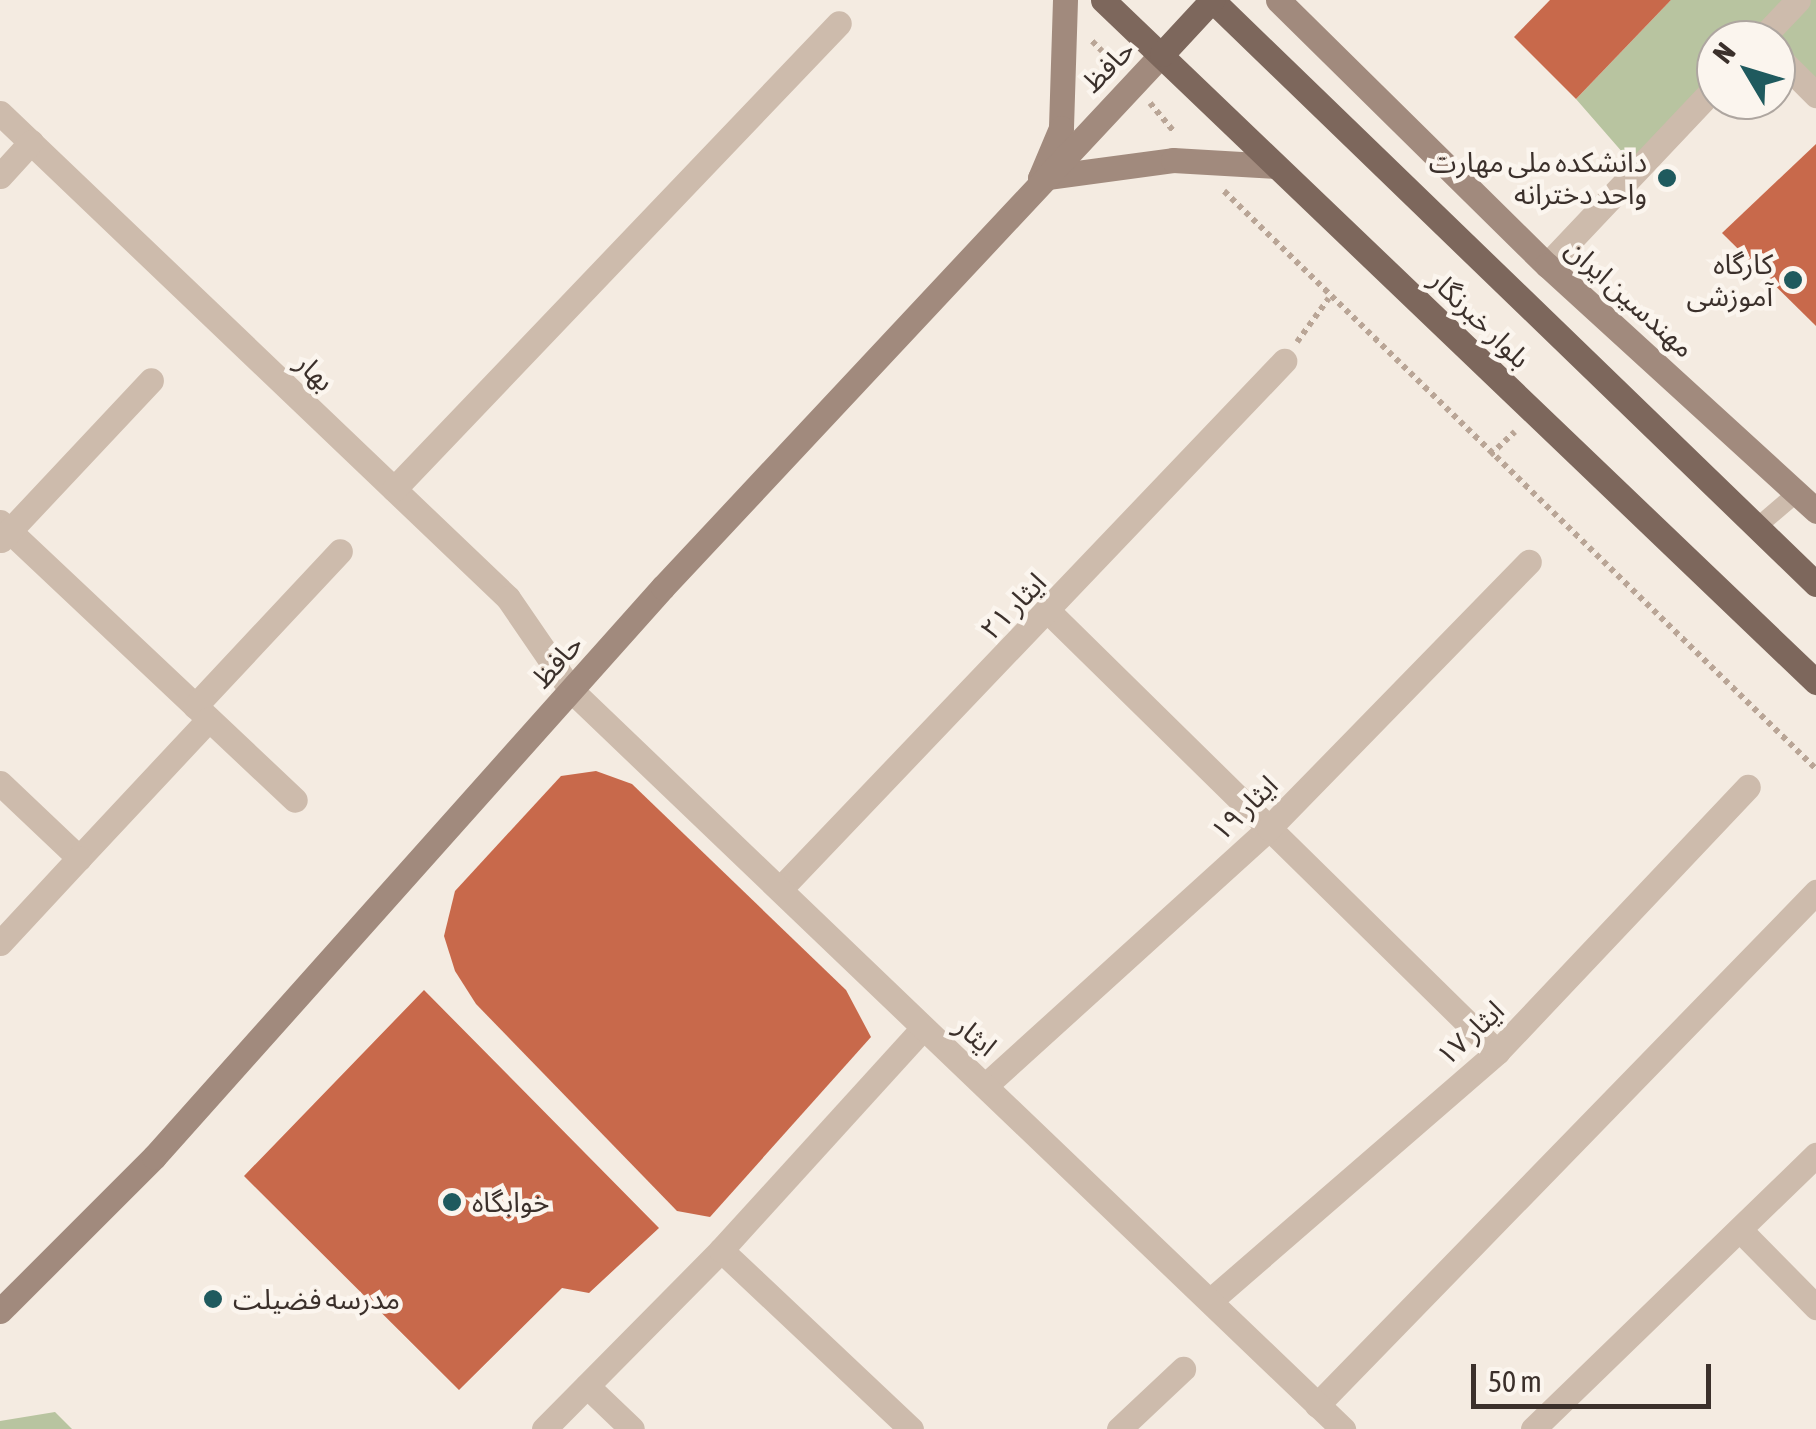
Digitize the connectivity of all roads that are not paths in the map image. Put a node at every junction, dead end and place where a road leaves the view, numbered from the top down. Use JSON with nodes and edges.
{"nodes":[{"id":1,"x":1065,"y":0,"type":"edge"},
{"id":2,"x":1102,"y":0,"type":"edge"},
{"id":3,"x":1212,"y":0,"type":"edge"},
{"id":4,"x":1278,"y":0,"type":"edge"},
{"id":5,"x":1798,"y":0,"type":"edge"},
{"id":6,"x":1779,"y":20,"type":"edge"},
{"id":7,"x":839,"y":23,"type":"dead end"},
{"id":8,"x":1162,"y":54,"type":"junction"},
{"id":9,"x":1796,"y":75,"type":"edge"},
{"id":10,"x":1816,"y":95,"type":"edge"},
{"id":11,"x":1696,"y":107,"type":"edge"},
{"id":12,"x":0,"y":113,"type":"edge"},
{"id":13,"x":31,"y":142,"type":"junction"},
{"id":14,"x":1275,"y":166,"type":"junction"},
{"id":15,"x":0,"y":176,"type":"edge"},
{"id":16,"x":1040,"y":178,"type":"junction"},
{"id":17,"x":1546,"y":265,"type":"junction"},
{"id":18,"x":1284,"y":360,"type":"road end"},
{"id":19,"x":151,"y":380,"type":"dead end"},
{"id":20,"x":394,"y":489,"type":"junction"},
{"id":21,"x":1806,"y":502,"type":"edge"},
{"id":22,"x":1756,"y":527,"type":"junction"},
{"id":23,"x":3,"y":531,"type":"edge"},
{"id":24,"x":340,"y":551,"type":"dead end"},
{"id":25,"x":1529,"y":562,"type":"dead end"},
{"id":26,"x":1816,"y":584,"type":"edge"},
{"id":27,"x":1049,"y":612,"type":"junction"},
{"id":28,"x":1816,"y":682,"type":"edge"},
{"id":29,"x":570,"y":690,"type":"junction"},
{"id":30,"x":202,"y":712,"type":"junction"},
{"id":31,"x":0,"y":784,"type":"edge"},
{"id":32,"x":1748,"y":788,"type":"dead end"},
{"id":33,"x":295,"y":800,"type":"dead end"},
{"id":34,"x":1269,"y":828,"type":"junction"},
{"id":35,"x":79,"y":858,"type":"junction"},
{"id":36,"x":781,"y":888,"type":"junction"},
{"id":37,"x":1816,"y":892,"type":"edge"},
{"id":38,"x":0,"y":943,"type":"edge"},
{"id":39,"x":922,"y":1029,"type":"junction"},
{"id":40,"x":1498,"y":1052,"type":"junction"},
{"id":41,"x":987,"y":1084,"type":"junction"},
{"id":42,"x":1816,"y":1155,"type":"edge"},
{"id":43,"x":1741,"y":1232,"type":"junction"},
{"id":44,"x":721,"y":1250,"type":"junction"},
{"id":45,"x":1212,"y":1300,"type":"junction"},
{"id":46,"x":1816,"y":1307,"type":"edge"},
{"id":47,"x":0,"y":1311,"type":"edge"},
{"id":48,"x":1183,"y":1369,"type":"dead end"},
{"id":49,"x":587,"y":1386,"type":"junction"},
{"id":50,"x":1318,"y":1406,"type":"junction"},
{"id":51,"x":544,"y":1429,"type":"edge"},
{"id":52,"x":632,"y":1429,"type":"edge"},
{"id":53,"x":911,"y":1429,"type":"edge"},
{"id":54,"x":1118,"y":1429,"type":"edge"},
{"id":55,"x":1343,"y":1429,"type":"edge"},
{"id":56,"x":1534,"y":1429,"type":"edge"}],
"edges":[{"from":1,"to":16,"type":"main road"},
{"from":2,"to":8,"type":"main road","name":"بلوار خبرنگار"},
{"from":3,"to":8,"type":"main road"},
{"from":3,"to":22,"type":"main road","name":"بلوار خبرنگار"},
{"from":4,"to":17,"type":"main road","name":"مهندسین ایران"},
{"from":5,"to":6,"type":"street"},
{"from":7,"to":20,"type":"street"},
{"from":8,"to":14,"type":"main road","name":"بلوار خبرنگار"},
{"from":8,"to":16,"type":"main road","name":"حافظ"},
{"from":9,"to":10,"type":"street"},
{"from":11,"to":17,"type":"street"},
{"from":12,"to":13,"type":"street","name":"بهار"},
{"from":13,"to":15,"type":"street"},
{"from":13,"to":20,"type":"street","name":"بهار"},
{"from":14,"to":16,"type":"main road"},
{"from":14,"to":28,"type":"main road","name":"بلوار خبرنگار"},
{"from":16,"to":29,"type":"main road","name":"حافظ"},
{"from":17,"to":21,"type":"main road","name":"مهندسین ایران"},
{"from":18,"to":27,"type":"street","name":"ایثار ۲۱"},
{"from":19,"to":23,"type":"street"},
{"from":20,"to":29,"type":"street","name":"بهار"},
{"from":21,"to":22,"type":"lane"},
{"from":22,"to":26,"type":"main road","name":"بلوار خبرنگار"},
{"from":23,"to":30,"type":"street"},
{"from":24,"to":30,"type":"street"},
{"from":25,"to":34,"type":"street","name":"ایثار ۱۹"},
{"from":27,"to":34,"type":"street"},
{"from":27,"to":36,"type":"street","name":"ایثار ۲۱"},
{"from":29,"to":36,"type":"street","name":"ایثار"},
{"from":29,"to":47,"type":"main road","name":"حافظ"},
{"from":30,"to":33,"type":"street"},
{"from":30,"to":35,"type":"street"},
{"from":31,"to":35,"type":"street"},
{"from":32,"to":40,"type":"street","name":"ایثار ۱۷"},
{"from":34,"to":40,"type":"street"},
{"from":34,"to":41,"type":"street","name":"ایثار ۱۹"},
{"from":35,"to":38,"type":"street"},
{"from":36,"to":39,"type":"street","name":"ایثار"},
{"from":37,"to":50,"type":"street"},
{"from":39,"to":41,"type":"street","name":"ایثار"},
{"from":39,"to":44,"type":"street"},
{"from":40,"to":45,"type":"street","name":"ایثار ۱۷"},
{"from":41,"to":45,"type":"street","name":"ایثار"},
{"from":42,"to":43,"type":"street"},
{"from":43,"to":46,"type":"street"},
{"from":43,"to":56,"type":"street"},
{"from":44,"to":49,"type":"street"},
{"from":44,"to":53,"type":"street"},
{"from":45,"to":50,"type":"street","name":"ایثار"},
{"from":48,"to":54,"type":"street"},
{"from":49,"to":51,"type":"street"},
{"from":49,"to":52,"type":"street"},
{"from":50,"to":55,"type":"street","name":"ایثار"}]}
